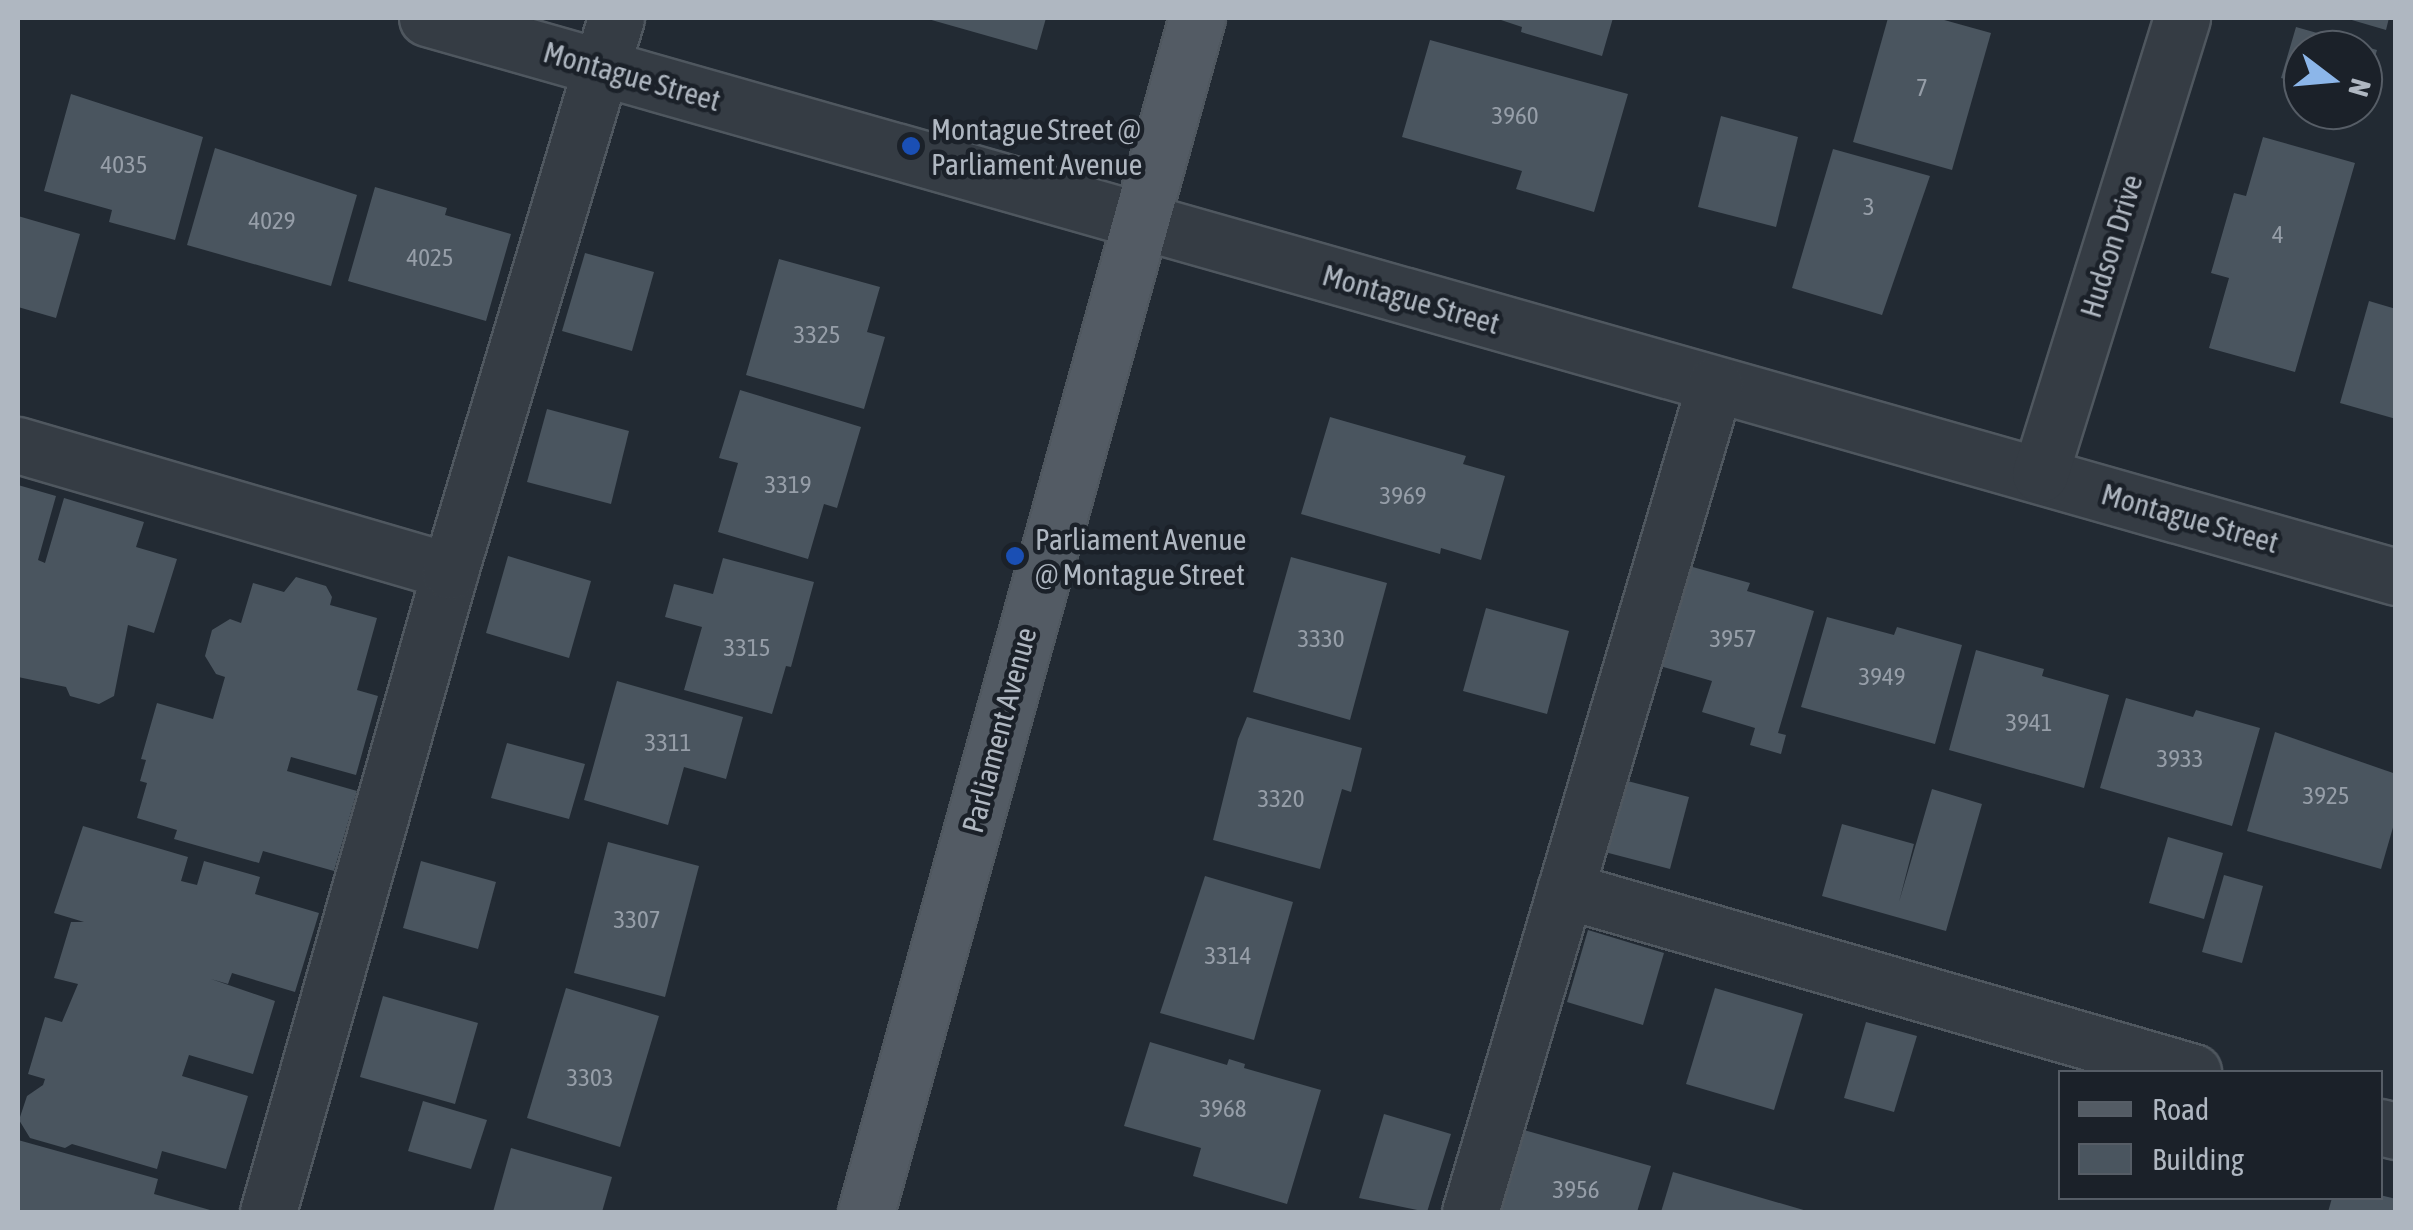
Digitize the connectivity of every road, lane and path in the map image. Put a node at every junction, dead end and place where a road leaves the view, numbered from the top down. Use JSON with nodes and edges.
{"nodes":[{"id":1,"x":426,"y":18,"type":"edge"},
{"id":2,"x":1197,"y":18,"type":"edge"},
{"id":3,"x":2182,"y":18,"type":"edge"},
{"id":4,"x":609,"y":42,"type":"edge"},
{"id":5,"x":1138,"y":223,"type":"junction"},
{"id":6,"x":1714,"y":384,"type":"junction"},
{"id":7,"x":18,"y":445,"type":"edge"},
{"id":8,"x":2040,"y":474,"type":"junction"},
{"id":9,"x":450,"y":571,"type":"junction"},
{"id":10,"x":2396,"y":577,"type":"edge"},
{"id":11,"x":1565,"y":890,"type":"junction"},
{"id":12,"x":2186,"y":1070,"type":"edge"},
{"id":13,"x":268,"y":1212,"type":"edge"},
{"id":14,"x":866,"y":1212,"type":"edge"},
{"id":15,"x":1470,"y":1212,"type":"edge"}],
"edges":[{"from":1,"to":4,"type":"street","name":"Montague Street"},
{"from":2,"to":5,"type":"main road","name":"Parliament Avenue"},
{"from":3,"to":8,"type":"street","name":"Hudson Drive"},
{"from":4,"to":5,"type":"street","name":"Montague Street"},
{"from":4,"to":9,"type":"street"},
{"from":5,"to":6,"type":"street","name":"Montague Street"},
{"from":5,"to":14,"type":"main road","name":"Parliament Avenue"},
{"from":6,"to":8,"type":"street","name":"Montague Street"},
{"from":6,"to":11,"type":"street"},
{"from":7,"to":9,"type":"street"},
{"from":8,"to":10,"type":"street","name":"Montague Street"},
{"from":9,"to":13,"type":"street"},
{"from":11,"to":12,"type":"street"},
{"from":11,"to":15,"type":"street"}]}
